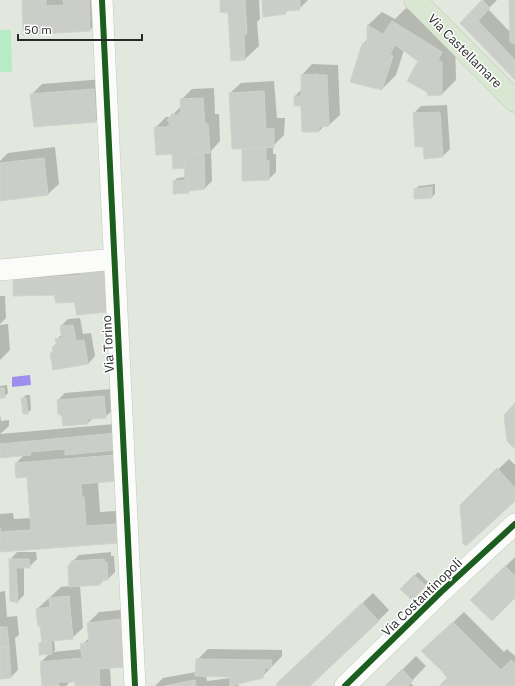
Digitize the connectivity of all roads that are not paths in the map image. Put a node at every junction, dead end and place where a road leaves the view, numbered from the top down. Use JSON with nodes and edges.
{"nodes":[{"id":1,"x":102,"y":0,"type":"edge"},
{"id":2,"x":415,"y":0,"type":"edge"},
{"id":3,"x":515,"y":101,"type":"edge"},
{"id":4,"x":115,"y":259,"type":"junction"},
{"id":5,"x":0,"y":270,"type":"edge"},
{"id":6,"x":515,"y":524,"type":"edge"},
{"id":7,"x":135,"y":686,"type":"edge"},
{"id":8,"x":345,"y":686,"type":"edge"}],
"edges":[{"from":1,"to":4,"type":"street","name":"Via Torino"},
{"from":2,"to":3,"type":"main road","name":"Via Castellamare"},
{"from":4,"to":5,"type":"street"},
{"from":4,"to":7,"type":"street","name":"Via Torino"},
{"from":6,"to":8,"type":"street","name":"Via Costantinopoli"}]}
